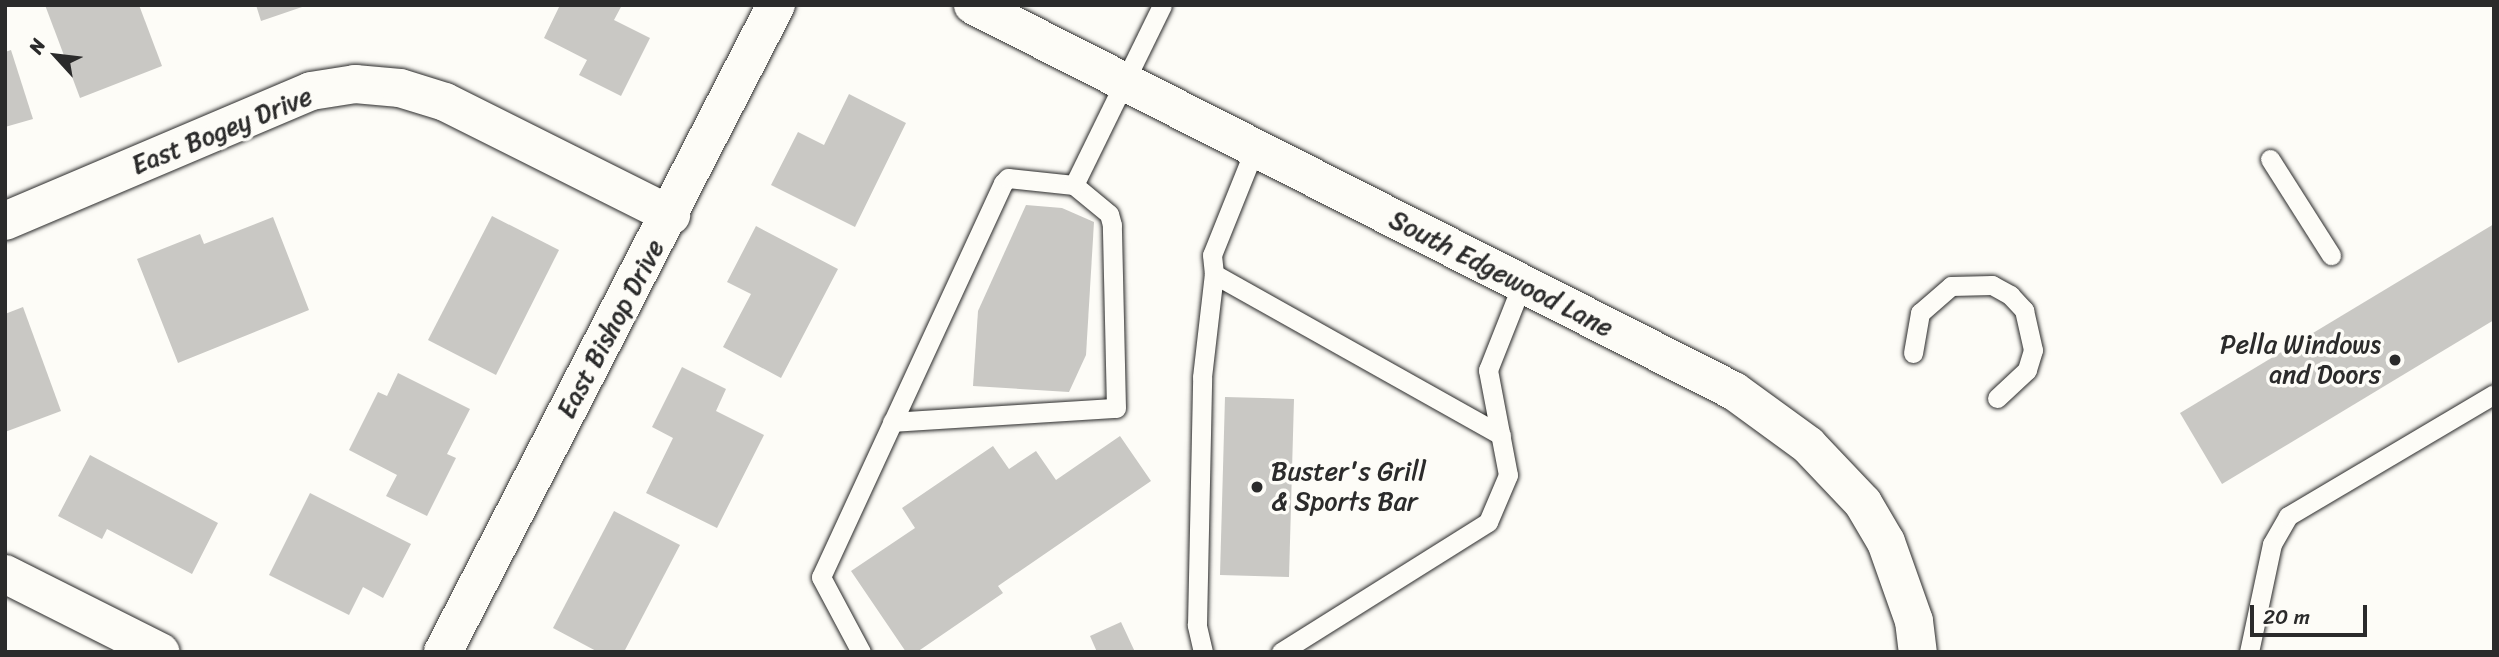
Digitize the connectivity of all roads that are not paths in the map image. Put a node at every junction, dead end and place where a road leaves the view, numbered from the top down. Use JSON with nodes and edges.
{"nodes":[{"id":1,"x":776,"y":5,"type":"edge"},
{"id":2,"x":973,"y":5,"type":"edge"},
{"id":3,"x":1162,"y":5,"type":"edge"},
{"id":4,"x":1124,"y":82,"type":"junction"},
{"id":5,"x":1255,"y":148,"type":"junction"},
{"id":6,"x":2270,"y":159,"type":"dead end"},
{"id":7,"x":1074,"y":185,"type":"junction"},
{"id":8,"x":671,"y":215,"type":"junction"},
{"id":9,"x":5,"y":221,"type":"edge"},
{"id":10,"x":2331,"y":256,"type":"dead end"},
{"id":11,"x":1213,"y":274,"type":"junction"},
{"id":12,"x":1522,"y":284,"type":"junction"},
{"id":13,"x":1913,"y":353,"type":"dead end"},
{"id":14,"x":2494,"y":394,"type":"edge"},
{"id":15,"x":1997,"y":398,"type":"dead end"},
{"id":16,"x":892,"y":422,"type":"junction"},
{"id":17,"x":1501,"y":435,"type":"junction"},
{"id":18,"x":5,"y":574,"type":"edge"},
{"id":19,"x":160,"y":652,"type":"edge"},
{"id":20,"x":443,"y":652,"type":"edge"},
{"id":21,"x":861,"y":652,"type":"edge"},
{"id":22,"x":1203,"y":652,"type":"edge"},
{"id":23,"x":1282,"y":652,"type":"edge"},
{"id":24,"x":1918,"y":652,"type":"edge"},
{"id":25,"x":2249,"y":652,"type":"edge"}],
"edges":[{"from":1,"to":8,"type":"street","name":"East Bishop Drive"},
{"from":2,"to":4,"type":"street","name":"South Edgewood Lane"},
{"from":3,"to":4,"type":"lane"},
{"from":4,"to":5,"type":"street","name":"South Edgewood Lane"},
{"from":4,"to":7,"type":"lane"},
{"from":5,"to":11,"type":"lane"},
{"from":5,"to":12,"type":"street","name":"South Edgewood Lane"},
{"from":6,"to":10,"type":"lane"},
{"from":7,"to":16,"type":"lane"},
{"from":7,"to":16,"type":"lane"},
{"from":8,"to":9,"type":"street","name":"East Bogey Drive"},
{"from":8,"to":20,"type":"street","name":"East Bishop Drive"},
{"from":11,"to":17,"type":"lane"},
{"from":11,"to":22,"type":"lane"},
{"from":12,"to":17,"type":"lane"},
{"from":12,"to":24,"type":"street","name":"South Edgewood Lane"},
{"from":13,"to":15,"type":"lane"},
{"from":14,"to":25,"type":"lane"},
{"from":16,"to":21,"type":"lane"},
{"from":17,"to":23,"type":"lane"},
{"from":18,"to":19,"type":"street"}]}
